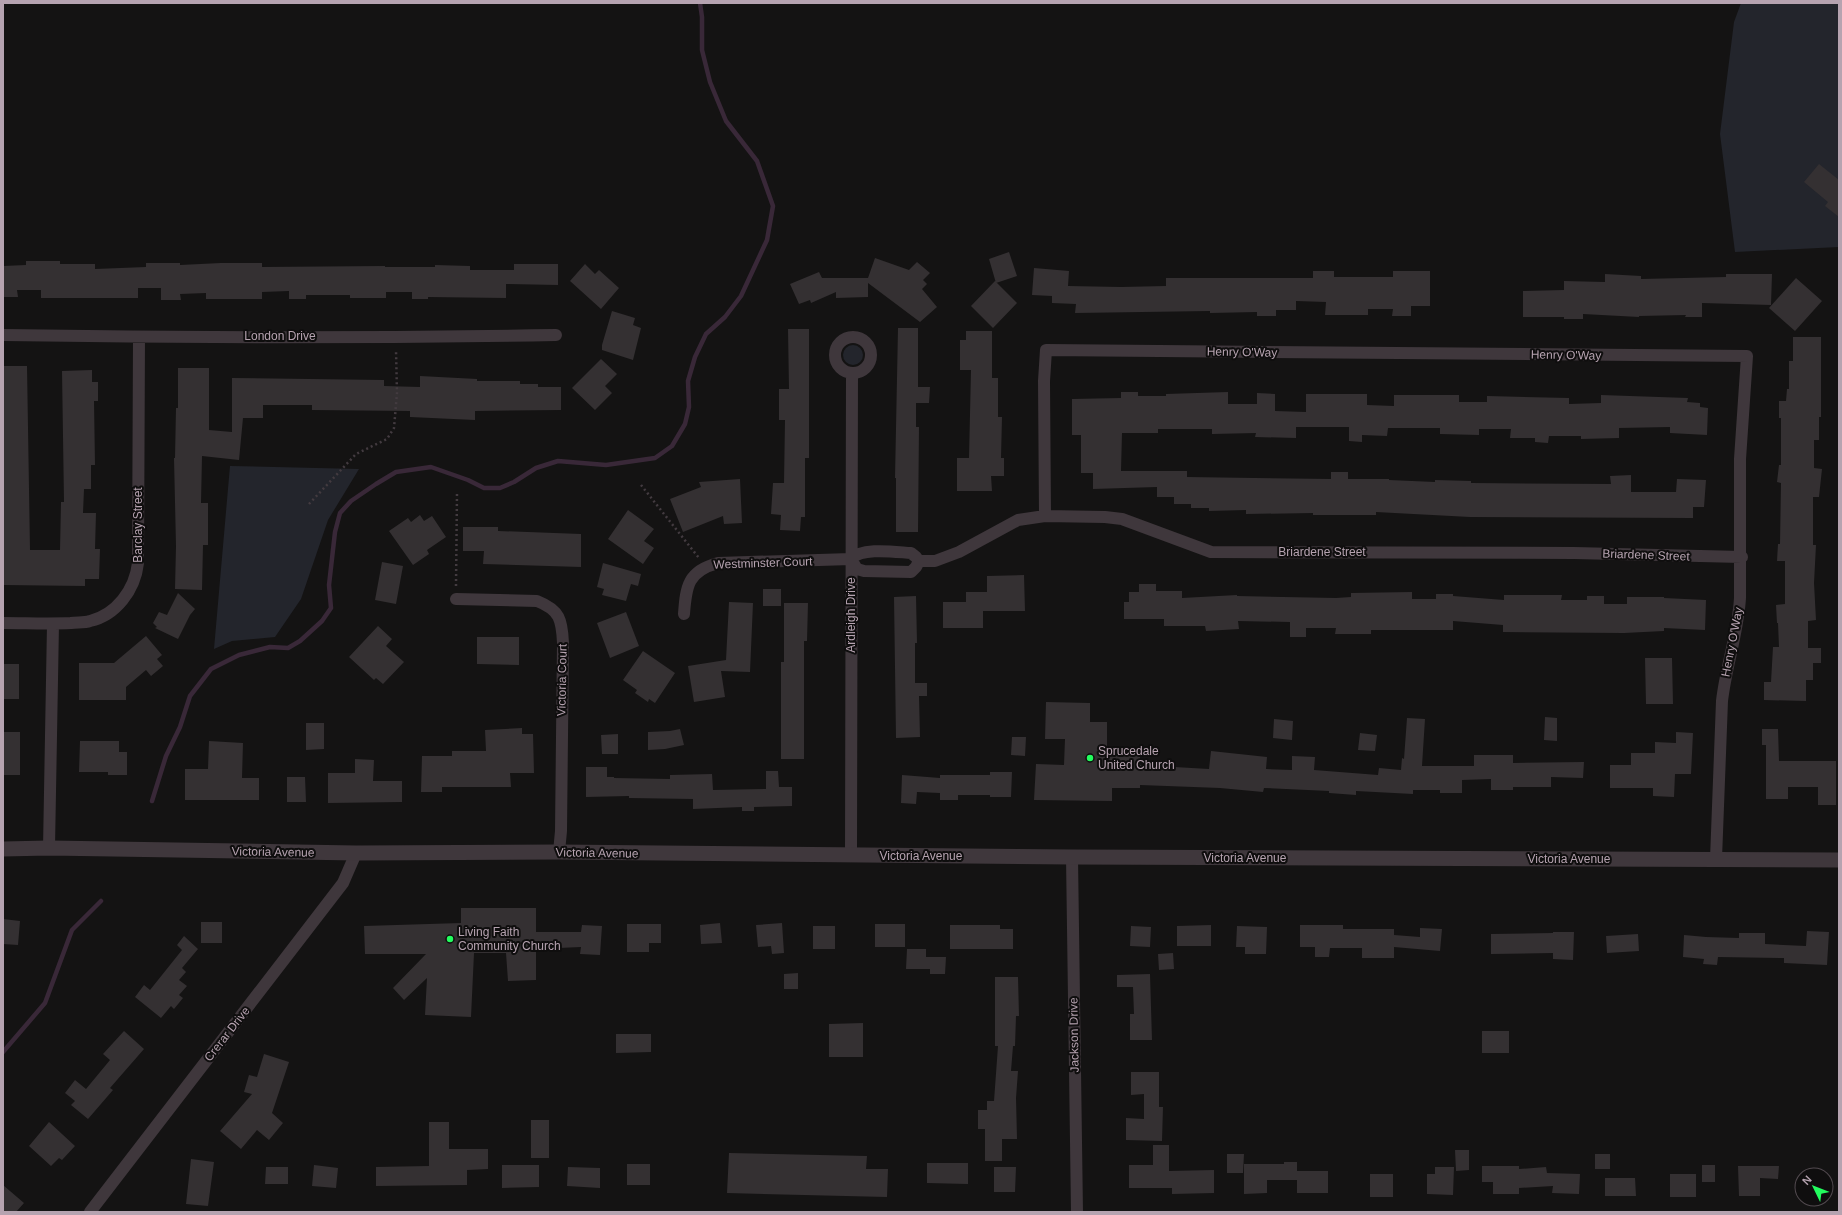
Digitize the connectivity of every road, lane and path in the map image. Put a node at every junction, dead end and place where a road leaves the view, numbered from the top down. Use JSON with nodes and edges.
{"nodes":[{"id":1,"x":556,"y":334,"type":"dead end"},
{"id":2,"x":3,"y":335,"type":"edge"},
{"id":3,"x":138,"y":337,"type":"junction"},
{"id":4,"x":395,"y":337,"type":"junction"},
{"id":5,"x":852,"y":374,"type":"dead end"},
{"id":6,"x":641,"y":485,"type":"dead end"},
{"id":7,"x":457,"y":493,"type":"dead end"},
{"id":8,"x":309,"y":504,"type":"dead end"},
{"id":9,"x":1045,"y":516,"type":"junction"},
{"id":10,"x":1742,"y":557,"type":"junction"},
{"id":11,"x":851,"y":559,"type":"junction"},
{"id":12,"x":919,"y":561,"type":"junction"},
{"id":13,"x":705,"y":566,"type":"junction"},
{"id":14,"x":456,"y":599,"type":"joint"},
{"id":15,"x":684,"y":614,"type":"dead end"},
{"id":16,"x":3,"y":623,"type":"edge"},
{"id":17,"x":53,"y":624,"type":"junction"},
{"id":18,"x":49,"y":848,"type":"junction"},
{"id":19,"x":3,"y":849,"type":"edge"},
{"id":20,"x":559,"y":852,"type":"junction"},
{"id":21,"x":356,"y":853,"type":"junction"},
{"id":22,"x":851,"y":856,"type":"junction"},
{"id":23,"x":1072,"y":857,"type":"junction"},
{"id":24,"x":1716,"y":859,"type":"junction"},
{"id":25,"x":1839,"y":860,"type":"edge"},
{"id":26,"x":90,"y":1212,"type":"edge"},
{"id":27,"x":1077,"y":1212,"type":"edge"}],
"edges":[{"from":1,"to":4,"type":"street","name":"London Drive"},
{"from":2,"to":3,"type":"street","name":"London Drive"},
{"from":3,"to":4,"type":"street","name":"London Drive"},
{"from":3,"to":17,"type":"street","name":"Barclay Street"},
{"from":4,"to":8,"type":"path"},
{"from":5,"to":11,"type":"street","name":"Ardleigh Drive"},
{"from":6,"to":13,"type":"path"},
{"from":7,"to":14,"type":"path"},
{"from":9,"to":10,"type":"street","name":"Briardene Street"},
{"from":9,"to":10,"type":"street","name":"Henry O'Way"},
{"from":9,"to":12,"type":"street","name":"Briardene Street"},
{"from":10,"to":24,"type":"street","name":"Henry O'Way"},
{"from":11,"to":12,"type":"street"},
{"from":11,"to":12,"type":"street"},
{"from":11,"to":13,"type":"street","name":"Westminster Court"},
{"from":11,"to":22,"type":"street","name":"Ardleigh Drive"},
{"from":13,"to":15,"type":"street","name":"Westminster Court"},
{"from":14,"to":20,"type":"street","name":"Victoria Court"},
{"from":16,"to":17,"type":"street"},
{"from":17,"to":18,"type":"street"},
{"from":18,"to":19,"type":"street","name":"Victoria Avenue"},
{"from":18,"to":21,"type":"street","name":"Victoria Avenue"},
{"from":20,"to":21,"type":"street","name":"Victoria Avenue"},
{"from":20,"to":22,"type":"street","name":"Victoria Avenue"},
{"from":21,"to":26,"type":"street","name":"Crerar Drive"},
{"from":22,"to":23,"type":"street","name":"Victoria Avenue"},
{"from":23,"to":24,"type":"street","name":"Victoria Avenue"},
{"from":23,"to":27,"type":"street","name":"Jackson Drive"},
{"from":24,"to":25,"type":"street","name":"Victoria Avenue"}]}
